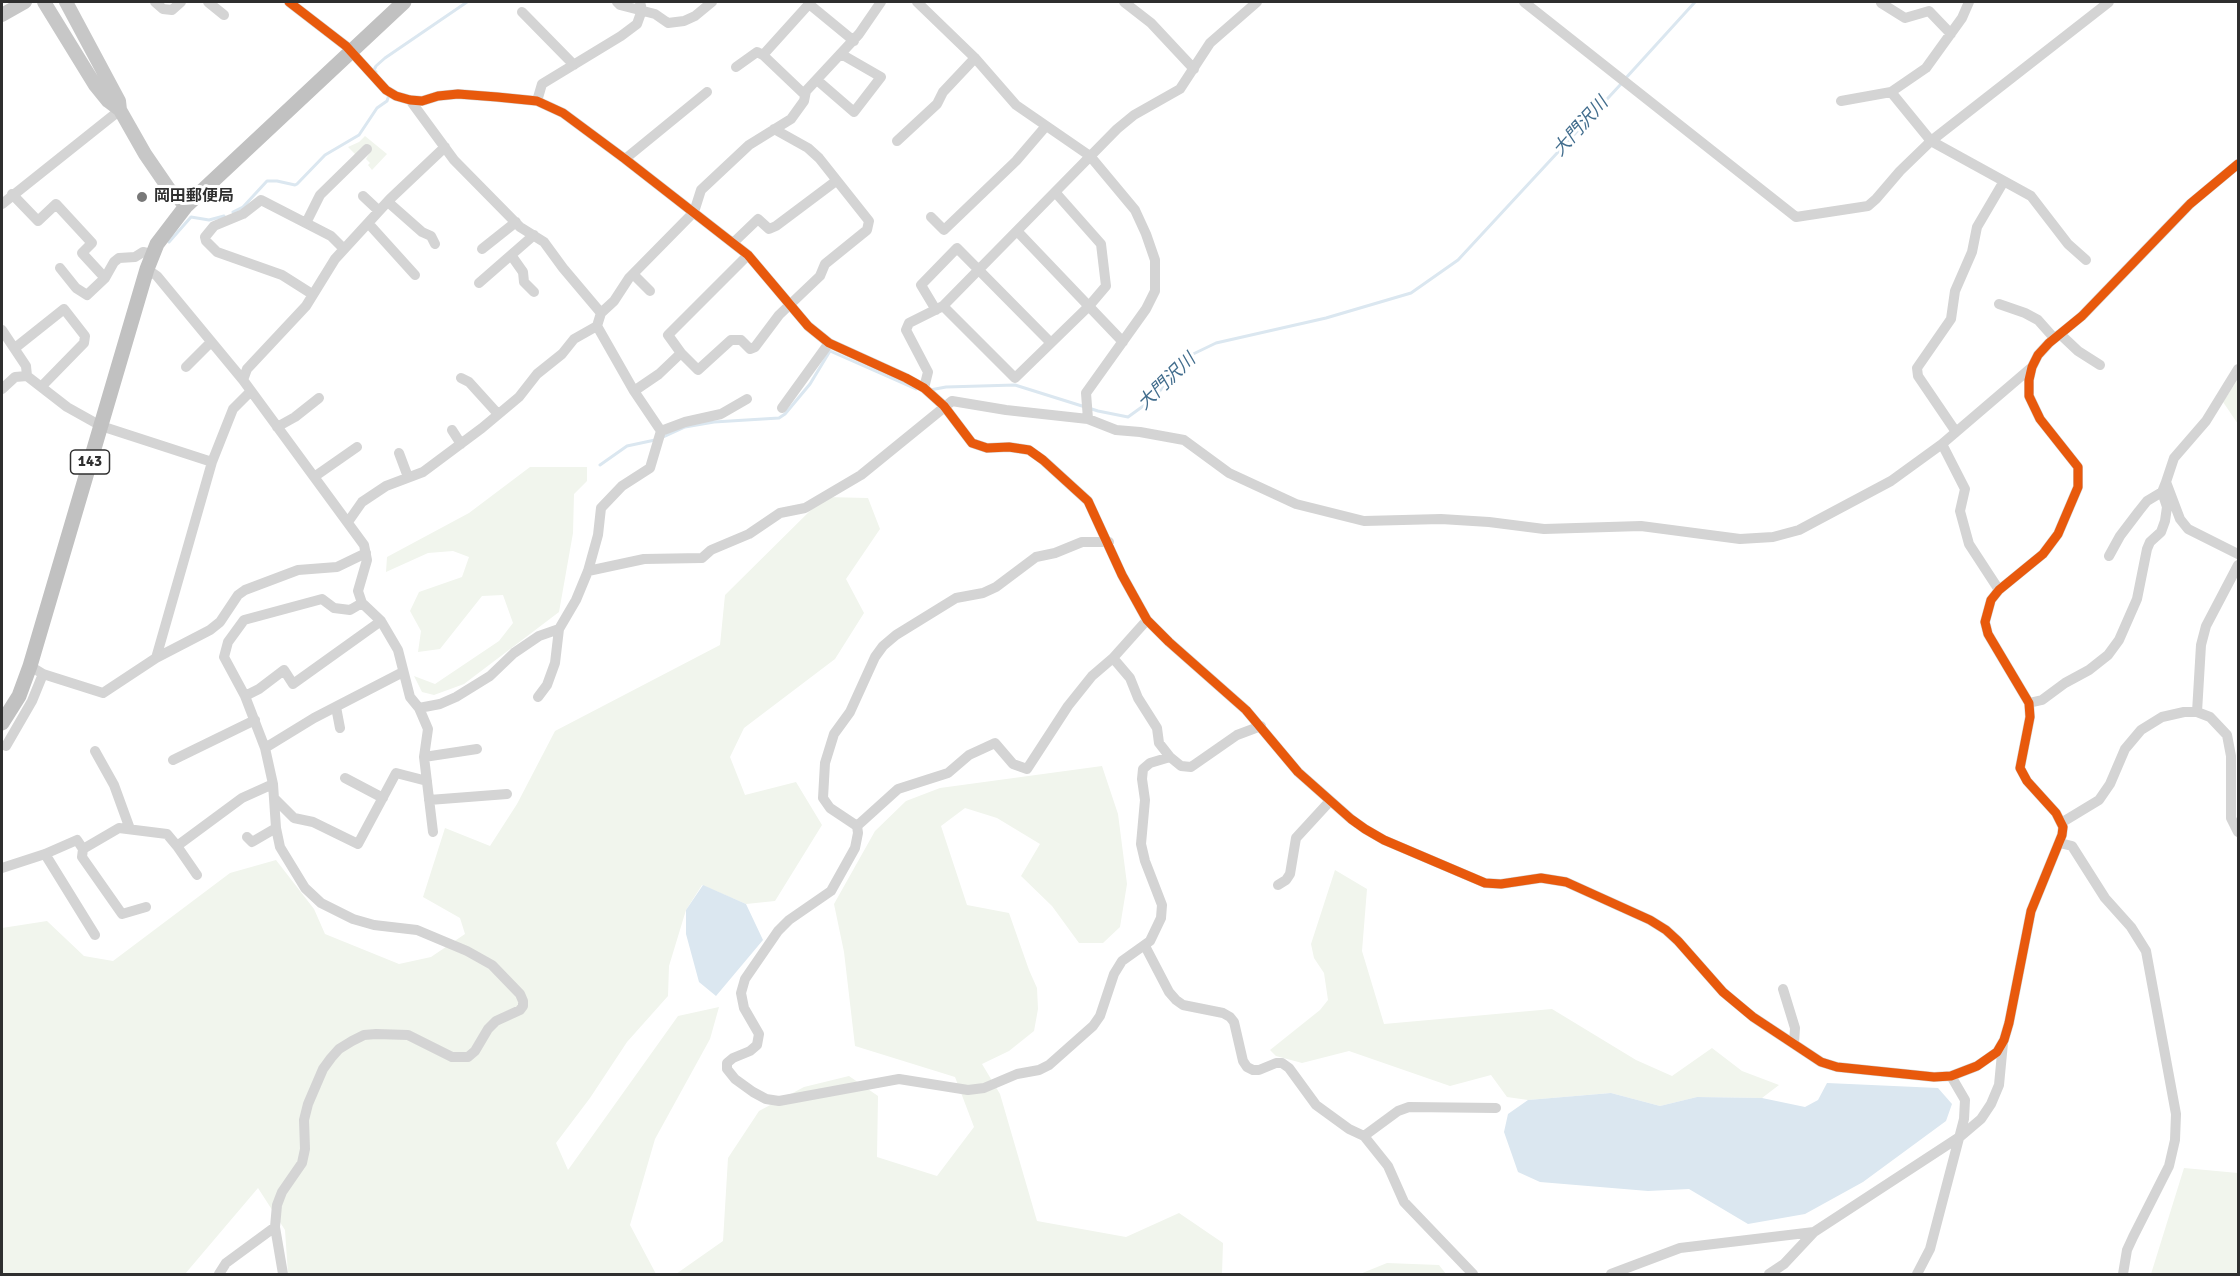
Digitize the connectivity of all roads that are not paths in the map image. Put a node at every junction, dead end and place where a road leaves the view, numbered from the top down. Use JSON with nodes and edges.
{"nodes":[{"id":1,"x":25,"y":2,"type":"edge"},
{"id":2,"x":44,"y":2,"type":"edge"},
{"id":3,"x":66,"y":2,"type":"edge"},
{"id":4,"x":155,"y":2,"type":"edge"},
{"id":5,"x":181,"y":2,"type":"edge"},
{"id":6,"x":208,"y":2,"type":"edge"},
{"id":7,"x":289,"y":2,"type":"edge"},
{"id":8,"x":404,"y":2,"type":"edge"},
{"id":9,"x":617,"y":2,"type":"edge"},
{"id":10,"x":712,"y":2,"type":"edge"},
{"id":11,"x":881,"y":2,"type":"edge"},
{"id":12,"x":917,"y":2,"type":"edge"},
{"id":13,"x":1124,"y":2,"type":"edge"},
{"id":14,"x":1257,"y":2,"type":"edge"},
{"id":15,"x":1524,"y":2,"type":"edge"},
{"id":16,"x":1969,"y":2,"type":"edge"},
{"id":17,"x":2109,"y":2,"type":"edge"},
{"id":18,"x":1881,"y":3,"type":"dead end"},
{"id":19,"x":641,"y":6,"type":"edge"},
{"id":20,"x":522,"y":12,"type":"dead end"},
{"id":21,"x":2,"y":15,"type":"edge"},
{"id":22,"x":224,"y":15,"type":"dead end"},
{"id":23,"x":1951,"y":34,"type":"junction"},
{"id":24,"x":854,"y":41,"type":"junction"},
{"id":25,"x":351,"y":51,"type":"junction"},
{"id":26,"x":841,"y":54,"type":"junction"},
{"id":27,"x":763,"y":55,"type":"junction"},
{"id":28,"x":975,"y":58,"type":"junction"},
{"id":29,"x":574,"y":65,"type":"junction"},
{"id":30,"x":736,"y":67,"type":"dead end"},
{"id":31,"x":1194,"y":69,"type":"junction"},
{"id":32,"x":817,"y":80,"type":"junction"},
{"id":33,"x":707,"y":92,"type":"dead end"},
{"id":34,"x":1891,"y":92,"type":"junction"},
{"id":35,"x":805,"y":95,"type":"junction"},
{"id":36,"x":410,"y":100,"type":"junction"},
{"id":37,"x":537,"y":101,"type":"junction"},
{"id":38,"x":1841,"y":101,"type":"dead end"},
{"id":39,"x":120,"y":110,"type":"junction"},
{"id":40,"x":1046,"y":126,"type":"junction"},
{"id":41,"x":774,"y":129,"type":"junction"},
{"id":42,"x":897,"y":141,"type":"dead end"},
{"id":43,"x":1931,"y":141,"type":"junction"},
{"id":44,"x":445,"y":147,"type":"junction"},
{"id":45,"x":368,"y":149,"type":"dead end"},
{"id":46,"x":1090,"y":156,"type":"junction"},
{"id":47,"x":626,"y":159,"type":"junction"},
{"id":48,"x":2238,"y":164,"type":"edge"},
{"id":49,"x":2004,"y":181,"type":"junction"},
{"id":50,"x":836,"y":182,"type":"junction"},
{"id":51,"x":1055,"y":192,"type":"junction"},
{"id":52,"x":12,"y":194,"type":"junction"},
{"id":53,"x":363,"y":196,"type":"dead end"},
{"id":54,"x":388,"y":202,"type":"junction"},
{"id":55,"x":2,"y":204,"type":"edge"},
{"id":56,"x":186,"y":206,"type":"junction"},
{"id":57,"x":379,"y":211,"type":"junction"},
{"id":58,"x":694,"y":212,"type":"junction"},
{"id":59,"x":931,"y":217,"type":"dead end"},
{"id":60,"x":306,"y":222,"type":"junction"},
{"id":61,"x":516,"y":222,"type":"junction"},
{"id":62,"x":368,"y":223,"type":"junction"},
{"id":63,"x":1017,"y":231,"type":"junction"},
{"id":64,"x":534,"y":235,"type":"junction"},
{"id":65,"x":435,"y":243,"type":"dead end"},
{"id":66,"x":733,"y":243,"type":"junction"},
{"id":67,"x":344,"y":249,"type":"junction"},
{"id":68,"x":482,"y":249,"type":"dead end"},
{"id":69,"x":152,"y":254,"type":"junction"},
{"id":70,"x":511,"y":255,"type":"junction"},
{"id":71,"x":748,"y":255,"type":"junction"},
{"id":72,"x":2086,"y":260,"type":"dead end"},
{"id":73,"x":60,"y":268,"type":"dead end"},
{"id":74,"x":147,"y":269,"type":"junction"},
{"id":75,"x":979,"y":269,"type":"junction"},
{"id":76,"x":633,"y":274,"type":"junction"},
{"id":77,"x":415,"y":276,"type":"dead end"},
{"id":78,"x":105,"y":278,"type":"junction"},
{"id":79,"x":479,"y":283,"type":"dead end"},
{"id":80,"x":650,"y":291,"type":"dead end"},
{"id":81,"x":534,"y":292,"type":"dead end"},
{"id":82,"x":312,"y":294,"type":"junction"},
{"id":83,"x":790,"y":304,"type":"junction"},
{"id":84,"x":1999,"y":304,"type":"dead end"},
{"id":85,"x":1089,"y":306,"type":"junction"},
{"id":86,"x":939,"y":308,"type":"junction"},
{"id":87,"x":601,"y":313,"type":"junction"},
{"id":88,"x":597,"y":326,"type":"junction"},
{"id":89,"x":2,"y":330,"type":"edge"},
{"id":90,"x":2057,"y":336,"type":"junction"},
{"id":91,"x":211,"y":342,"type":"junction"},
{"id":92,"x":1123,"y":342,"type":"junction"},
{"id":93,"x":829,"y":343,"type":"junction"},
{"id":94,"x":1051,"y":343,"type":"junction"},
{"id":95,"x":15,"y":348,"type":"junction"},
{"id":96,"x":681,"y":353,"type":"junction"},
{"id":97,"x":2100,"y":365,"type":"dead end"},
{"id":98,"x":186,"y":367,"type":"dead end"},
{"id":99,"x":2032,"y":367,"type":"junction"},
{"id":100,"x":2238,"y":369,"type":"edge"},
{"id":101,"x":27,"y":376,"type":"junction"},
{"id":102,"x":461,"y":378,"type":"dead end"},
{"id":103,"x":243,"y":380,"type":"junction"},
{"id":104,"x":41,"y":387,"type":"junction"},
{"id":105,"x":924,"y":388,"type":"junction"},
{"id":106,"x":2,"y":389,"type":"edge"},
{"id":107,"x":634,"y":391,"type":"junction"},
{"id":108,"x":250,"y":392,"type":"junction"},
{"id":109,"x":319,"y":398,"type":"dead end"},
{"id":110,"x":747,"y":399,"type":"dead end"},
{"id":111,"x":944,"y":406,"type":"junction"},
{"id":112,"x":782,"y":408,"type":"dead end"},
{"id":113,"x":1087,"y":409,"type":"junction"},
{"id":114,"x":498,"y":414,"type":"junction"},
{"id":115,"x":101,"y":426,"type":"junction"},
{"id":116,"x":277,"y":427,"type":"junction"},
{"id":117,"x":452,"y":430,"type":"dead end"},
{"id":118,"x":661,"y":431,"type":"junction"},
{"id":119,"x":1956,"y":432,"type":"junction"},
{"id":120,"x":461,"y":444,"type":"junction"},
{"id":121,"x":1942,"y":444,"type":"junction"},
{"id":122,"x":357,"y":447,"type":"dead end"},
{"id":123,"x":399,"y":453,"type":"dead end"},
{"id":124,"x":213,"y":462,"type":"junction"},
{"id":125,"x":314,"y":477,"type":"junction"},
{"id":126,"x":408,"y":477,"type":"junction"},
{"id":127,"x":2164,"y":487,"type":"junction"},
{"id":128,"x":348,"y":522,"type":"junction"},
{"id":129,"x":1109,"y":542,"type":"junction"},
{"id":130,"x":366,"y":553,"type":"junction"},
{"id":131,"x":2238,"y":554,"type":"edge"},
{"id":132,"x":2109,"y":556,"type":"dead end"},
{"id":133,"x":2238,"y":565,"type":"edge"},
{"id":134,"x":588,"y":571,"type":"junction"},
{"id":135,"x":1999,"y":591,"type":"junction"},
{"id":136,"x":362,"y":603,"type":"junction"},
{"id":137,"x":231,"y":606,"type":"junction"},
{"id":138,"x":244,"y":620,"type":"junction"},
{"id":139,"x":1147,"y":620,"type":"junction"},
{"id":140,"x":381,"y":621,"type":"junction"},
{"id":141,"x":559,"y":629,"type":"junction"},
{"id":142,"x":156,"y":658,"type":"junction"},
{"id":143,"x":1113,"y":658,"type":"junction"},
{"id":144,"x":36,"y":670,"type":"junction"},
{"id":145,"x":403,"y":672,"type":"junction"},
{"id":146,"x":245,"y":696,"type":"junction"},
{"id":147,"x":538,"y":697,"type":"dead end"},
{"id":148,"x":2029,"y":703,"type":"junction"},
{"id":149,"x":336,"y":707,"type":"junction"},
{"id":150,"x":419,"y":708,"type":"junction"},
{"id":151,"x":2197,"y":712,"type":"junction"},
{"id":152,"x":255,"y":720,"type":"junction"},
{"id":153,"x":2,"y":723,"type":"edge"},
{"id":154,"x":1261,"y":726,"type":"junction"},
{"id":155,"x":340,"y":728,"type":"dead end"},
{"id":156,"x":6,"y":746,"type":"dead end"},
{"id":157,"x":266,"y":748,"type":"junction"},
{"id":158,"x":477,"y":749,"type":"dead end"},
{"id":159,"x":95,"y":751,"type":"dead end"},
{"id":160,"x":424,"y":757,"type":"junction"},
{"id":161,"x":1170,"y":757,"type":"junction"},
{"id":162,"x":173,"y":760,"type":"dead end"},
{"id":163,"x":345,"y":778,"type":"dead end"},
{"id":164,"x":427,"y":782,"type":"junction"},
{"id":165,"x":273,"y":784,"type":"junction"},
{"id":166,"x":507,"y":794,"type":"dead end"},
{"id":167,"x":383,"y":798,"type":"junction"},
{"id":168,"x":274,"y":799,"type":"junction"},
{"id":169,"x":429,"y":800,"type":"junction"},
{"id":170,"x":1330,"y":801,"type":"junction"},
{"id":171,"x":2061,"y":823,"type":"junction"},
{"id":172,"x":857,"y":826,"type":"junction"},
{"id":173,"x":276,"y":828,"type":"junction"},
{"id":174,"x":130,"y":829,"type":"junction"},
{"id":175,"x":433,"y":832,"type":"dead end"},
{"id":176,"x":2238,"y":832,"type":"edge"},
{"id":177,"x":247,"y":837,"type":"dead end"},
{"id":178,"x":2060,"y":843,"type":"junction"},
{"id":179,"x":177,"y":846,"type":"junction"},
{"id":180,"x":83,"y":849,"type":"junction"},
{"id":181,"x":45,"y":854,"type":"junction"},
{"id":182,"x":2,"y":868,"type":"edge"},
{"id":183,"x":197,"y":875,"type":"dead end"},
{"id":184,"x":1278,"y":885,"type":"dead end"},
{"id":185,"x":146,"y":907,"type":"dead end"},
{"id":186,"x":95,"y":934,"type":"dead end"},
{"id":187,"x":1145,"y":946,"type":"junction"},
{"id":188,"x":1783,"y":989,"type":"dead end"},
{"id":189,"x":2004,"y":1040,"type":"junction"},
{"id":190,"x":1794,"y":1043,"type":"junction"},
{"id":191,"x":1951,"y":1076,"type":"junction"},
{"id":192,"x":1496,"y":1108,"type":"dead end"},
{"id":193,"x":1364,"y":1136,"type":"junction"},
{"id":194,"x":1961,"y":1136,"type":"junction"},
{"id":195,"x":275,"y":1227,"type":"junction"},
{"id":196,"x":1814,"y":1232,"type":"junction"},
{"id":197,"x":219,"y":1275,"type":"edge"},
{"id":198,"x":283,"y":1275,"type":"edge"},
{"id":199,"x":1473,"y":1275,"type":"edge"},
{"id":200,"x":1611,"y":1275,"type":"edge"},
{"id":201,"x":1769,"y":1275,"type":"edge"},
{"id":202,"x":1917,"y":1275,"type":"edge"},
{"id":203,"x":2123,"y":1275,"type":"edge"}],
"edges":[{"from":1,"to":21,"type":"main road"},
{"from":2,"to":39,"type":"main road"},
{"from":3,"to":39,"type":"main road"},
{"from":4,"to":5,"type":"street"},
{"from":6,"to":22,"type":"street"},
{"from":7,"to":25,"type":"street"},
{"from":8,"to":25,"type":"highway","number":"143"},
{"from":9,"to":19,"type":"street"},
{"from":10,"to":19,"type":"street"},
{"from":11,"to":24,"type":"street"},
{"from":12,"to":28,"type":"street"},
{"from":13,"to":31,"type":"street"},
{"from":14,"to":31,"type":"street"},
{"from":15,"to":43,"type":"street"},
{"from":16,"to":23,"type":"street"},
{"from":17,"to":43,"type":"street"},
{"from":18,"to":23,"type":"street"},
{"from":19,"to":29,"type":"street"},
{"from":20,"to":29,"type":"street"},
{"from":23,"to":34,"type":"street"},
{"from":24,"to":26,"type":"street"},
{"from":24,"to":27,"type":"street"},
{"from":25,"to":36,"type":"street"},
{"from":25,"to":56,"type":"highway","number":"143"},
{"from":26,"to":32,"type":"street"},
{"from":26,"to":32,"type":"street"},
{"from":27,"to":30,"type":"street"},
{"from":27,"to":35,"type":"street"},
{"from":28,"to":40,"type":"street"},
{"from":28,"to":42,"type":"street"},
{"from":29,"to":37,"type":"street"},
{"from":31,"to":46,"type":"street"},
{"from":32,"to":35,"type":"street"},
{"from":33,"to":47,"type":"street"},
{"from":34,"to":38,"type":"street"},
{"from":34,"to":43,"type":"street"},
{"from":35,"to":41,"type":"street"},
{"from":36,"to":37,"type":"street"},
{"from":36,"to":44,"type":"street"},
{"from":37,"to":47,"type":"street"},
{"from":39,"to":52,"type":"street"},
{"from":39,"to":56,"type":"main road"},
{"from":40,"to":46,"type":"street"},
{"from":40,"to":59,"type":"street"},
{"from":41,"to":50,"type":"street"},
{"from":41,"to":58,"type":"street"},
{"from":43,"to":49,"type":"street"},
{"from":44,"to":54,"type":"street"},
{"from":44,"to":61,"type":"street"},
{"from":45,"to":60,"type":"street"},
{"from":46,"to":51,"type":"street"},
{"from":46,"to":92,"type":"street"},
{"from":47,"to":58,"type":"street"},
{"from":48,"to":90,"type":"street"},
{"from":49,"to":72,"type":"street"},
{"from":49,"to":119,"type":"street"},
{"from":50,"to":66,"type":"street"},
{"from":50,"to":83,"type":"street"},
{"from":51,"to":63,"type":"street"},
{"from":51,"to":85,"type":"street"},
{"from":52,"to":55,"type":"street"},
{"from":52,"to":78,"type":"street"},
{"from":53,"to":57,"type":"street"},
{"from":54,"to":57,"type":"street"},
{"from":54,"to":65,"type":"street"},
{"from":56,"to":69,"type":"highway","number":"143"},
{"from":57,"to":62,"type":"street"},
{"from":58,"to":66,"type":"street"},
{"from":58,"to":76,"type":"street"},
{"from":60,"to":67,"type":"street"},
{"from":60,"to":82,"type":"street"},
{"from":61,"to":64,"type":"street"},
{"from":61,"to":68,"type":"street"},
{"from":62,"to":67,"type":"street"},
{"from":62,"to":77,"type":"street"},
{"from":63,"to":75,"type":"street"},
{"from":63,"to":85,"type":"street"},
{"from":64,"to":70,"type":"street"},
{"from":64,"to":87,"type":"street"},
{"from":66,"to":71,"type":"street"},
{"from":67,"to":82,"type":"street"},
{"from":69,"to":74,"type":"highway","number":"143"},
{"from":69,"to":78,"type":"street"},
{"from":70,"to":79,"type":"street"},
{"from":70,"to":81,"type":"street"},
{"from":71,"to":83,"type":"street"},
{"from":71,"to":96,"type":"street"},
{"from":73,"to":78,"type":"street"},
{"from":74,"to":91,"type":"street"},
{"from":74,"to":115,"type":"highway","number":"143"},
{"from":75,"to":86,"type":"street"},
{"from":75,"to":86,"type":"street"},
{"from":75,"to":94,"type":"street"},
{"from":76,"to":80,"type":"street"},
{"from":76,"to":87,"type":"street"},
{"from":82,"to":103,"type":"street"},
{"from":83,"to":93,"type":"street"},
{"from":83,"to":96,"type":"street"},
{"from":84,"to":90,"type":"street"},
{"from":85,"to":92,"type":"street"},
{"from":85,"to":94,"type":"street"},
{"from":86,"to":94,"type":"street"},
{"from":86,"to":105,"type":"street"},
{"from":87,"to":88,"type":"street"},
{"from":88,"to":107,"type":"street"},
{"from":88,"to":114,"type":"street"},
{"from":89,"to":95,"type":"street"},
{"from":90,"to":97,"type":"street"},
{"from":90,"to":99,"type":"street"},
{"from":91,"to":98,"type":"street"},
{"from":91,"to":103,"type":"street"},
{"from":92,"to":113,"type":"street"},
{"from":93,"to":105,"type":"street"},
{"from":93,"to":112,"type":"street"},
{"from":95,"to":101,"type":"street"},
{"from":95,"to":104,"type":"street"},
{"from":96,"to":107,"type":"street"},
{"from":99,"to":119,"type":"street"},
{"from":99,"to":135,"type":"street"},
{"from":100,"to":127,"type":"street"},
{"from":101,"to":104,"type":"street"},
{"from":101,"to":106,"type":"street"},
{"from":102,"to":114,"type":"street"},
{"from":103,"to":108,"type":"street"},
{"from":104,"to":115,"type":"street"},
{"from":105,"to":111,"type":"street"},
{"from":107,"to":118,"type":"street"},
{"from":108,"to":116,"type":"street"},
{"from":108,"to":124,"type":"street"},
{"from":109,"to":116,"type":"street"},
{"from":110,"to":118,"type":"street"},
{"from":111,"to":113,"type":"street"},
{"from":111,"to":129,"type":"street"},
{"from":111,"to":134,"type":"street"},
{"from":113,"to":121,"type":"street"},
{"from":114,"to":120,"type":"street"},
{"from":115,"to":124,"type":"street"},
{"from":115,"to":144,"type":"highway","number":"143"},
{"from":116,"to":125,"type":"street"},
{"from":117,"to":120,"type":"street"},
{"from":118,"to":134,"type":"street"},
{"from":119,"to":121,"type":"street"},
{"from":120,"to":126,"type":"street"},
{"from":121,"to":135,"type":"street"},
{"from":122,"to":125,"type":"street"},
{"from":123,"to":126,"type":"street"},
{"from":124,"to":142,"type":"street"},
{"from":125,"to":128,"type":"street"},
{"from":126,"to":128,"type":"street"},
{"from":127,"to":131,"type":"street"},
{"from":127,"to":132,"type":"street"},
{"from":127,"to":148,"type":"street"},
{"from":128,"to":130,"type":"street"},
{"from":129,"to":139,"type":"street"},
{"from":129,"to":172,"type":"street"},
{"from":130,"to":136,"type":"street"},
{"from":130,"to":137,"type":"street"},
{"from":133,"to":151,"type":"street"},
{"from":134,"to":141,"type":"street"},
{"from":135,"to":148,"type":"street"},
{"from":136,"to":138,"type":"street"},
{"from":136,"to":140,"type":"street"},
{"from":137,"to":138,"type":"street"},
{"from":137,"to":142,"type":"street"},
{"from":138,"to":146,"type":"street"},
{"from":139,"to":143,"type":"street"},
{"from":139,"to":154,"type":"street"},
{"from":140,"to":145,"type":"street"},
{"from":140,"to":146,"type":"street"},
{"from":141,"to":147,"type":"street"},
{"from":141,"to":150,"type":"street"},
{"from":142,"to":144,"type":"street"},
{"from":143,"to":161,"type":"street"},
{"from":143,"to":172,"type":"street"},
{"from":144,"to":153,"type":"highway","number":"143"},
{"from":144,"to":156,"type":"street"},
{"from":145,"to":149,"type":"street"},
{"from":145,"to":150,"type":"street"},
{"from":146,"to":152,"type":"street"},
{"from":148,"to":171,"type":"street"},
{"from":149,"to":155,"type":"street"},
{"from":149,"to":157,"type":"street"},
{"from":150,"to":160,"type":"street"},
{"from":151,"to":171,"type":"street"},
{"from":151,"to":176,"type":"street"},
{"from":152,"to":157,"type":"street"},
{"from":152,"to":162,"type":"street"},
{"from":154,"to":161,"type":"street"},
{"from":154,"to":170,"type":"street"},
{"from":157,"to":165,"type":"street"},
{"from":158,"to":160,"type":"street"},
{"from":159,"to":174,"type":"street"},
{"from":160,"to":164,"type":"street"},
{"from":161,"to":187,"type":"street"},
{"from":163,"to":167,"type":"street"},
{"from":164,"to":167,"type":"street"},
{"from":164,"to":169,"type":"street"},
{"from":165,"to":168,"type":"street"},
{"from":165,"to":179,"type":"street"},
{"from":166,"to":169,"type":"street"},
{"from":167,"to":168,"type":"street"},
{"from":168,"to":173,"type":"street"},
{"from":169,"to":175,"type":"street"},
{"from":170,"to":184,"type":"street"},
{"from":170,"to":190,"type":"street"},
{"from":171,"to":178,"type":"street"},
{"from":172,"to":187,"type":"street"},
{"from":173,"to":177,"type":"street"},
{"from":173,"to":195,"type":"street"},
{"from":174,"to":179,"type":"street"},
{"from":174,"to":180,"type":"street"},
{"from":178,"to":189,"type":"street"},
{"from":178,"to":203,"type":"street"},
{"from":179,"to":183,"type":"street"},
{"from":180,"to":181,"type":"street"},
{"from":180,"to":185,"type":"street"},
{"from":181,"to":182,"type":"street"},
{"from":181,"to":186,"type":"street"},
{"from":187,"to":193,"type":"street"},
{"from":188,"to":190,"type":"street"},
{"from":189,"to":191,"type":"street"},
{"from":189,"to":194,"type":"street"},
{"from":190,"to":191,"type":"street"},
{"from":191,"to":194,"type":"street"},
{"from":192,"to":193,"type":"street"},
{"from":193,"to":199,"type":"street"},
{"from":194,"to":196,"type":"street"},
{"from":194,"to":202,"type":"street"},
{"from":195,"to":197,"type":"street"},
{"from":195,"to":198,"type":"street"},
{"from":196,"to":200,"type":"street"},
{"from":196,"to":201,"type":"street"}]}
